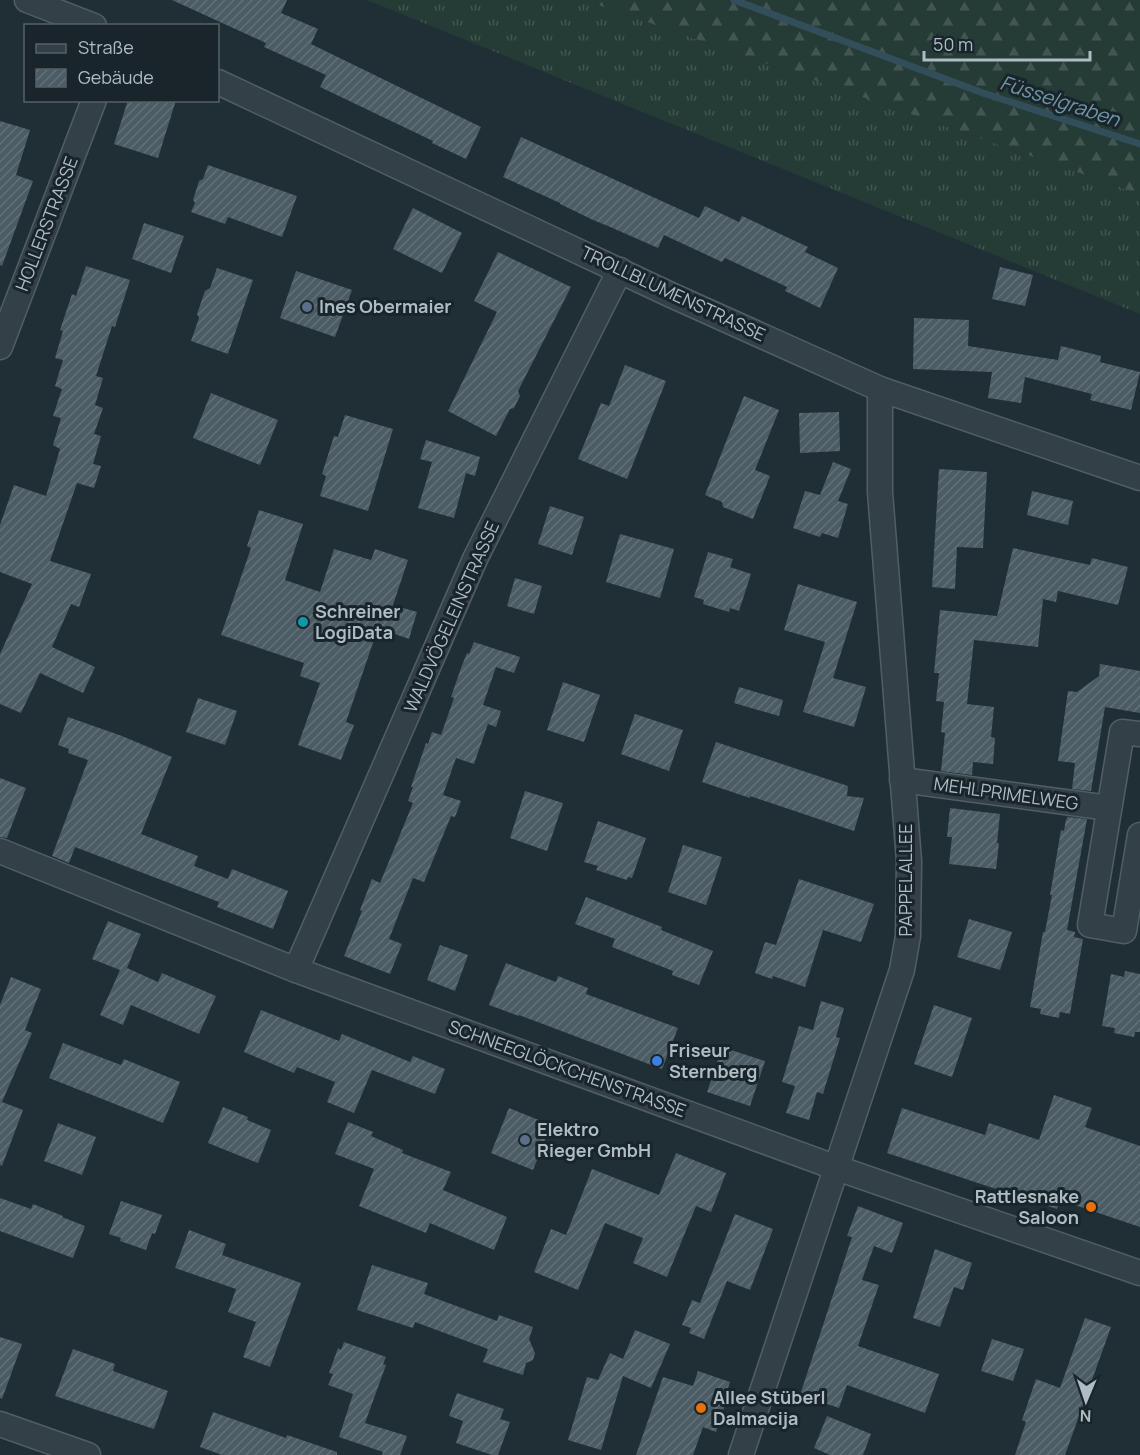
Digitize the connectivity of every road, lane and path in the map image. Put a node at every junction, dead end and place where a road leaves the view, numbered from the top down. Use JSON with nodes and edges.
{"nodes":[{"id":1,"x":27,"y":0,"type":"edge"},
{"id":2,"x":89,"y":24,"type":"edge"},
{"id":3,"x":219,"y":82,"type":"edge"},
{"id":4,"x":93,"y":102,"type":"edge"},
{"id":5,"x":620,"y":270,"type":"junction"},
{"id":6,"x":0,"y":347,"type":"edge"},
{"id":7,"x":880,"y":388,"type":"junction"},
{"id":8,"x":1140,"y":478,"type":"edge"},
{"id":9,"x":1140,"y":735,"type":"edge"},
{"id":10,"x":902,"y":780,"type":"junction"},
{"id":11,"x":1109,"y":808,"type":"junction"},
{"id":12,"x":1140,"y":835,"type":"edge"},
{"id":13,"x":0,"y":851,"type":"edge"},
{"id":14,"x":296,"y":970,"type":"junction"},
{"id":15,"x":837,"y":1168,"type":"junction"},
{"id":16,"x":1140,"y":1273,"type":"edge"},
{"id":17,"x":0,"y":1424,"type":"edge"},
{"id":18,"x":88,"y":1455,"type":"edge"},
{"id":19,"x":741,"y":1455,"type":"edge"}],
"edges":[{"from":1,"to":2,"type":"street"},
{"from":3,"to":5,"type":"street","name":"TROLLBLUMENSTRASSE"},
{"from":4,"to":6,"type":"street","name":"HOLLERSTRASSE"},
{"from":5,"to":7,"type":"street","name":"TROLLBLUMENSTRASSE"},
{"from":5,"to":14,"type":"street","name":"WALDVÖGELEINSTRASSE"},
{"from":7,"to":8,"type":"street","name":"TROLLBLUMENSTRASSE"},
{"from":7,"to":10,"type":"street","name":"PAPPELALLEE"},
{"from":9,"to":11,"type":"street"},
{"from":10,"to":11,"type":"street","name":"MEHLPRIMELWEG"},
{"from":10,"to":15,"type":"street","name":"PAPPELALLEE"},
{"from":11,"to":12,"type":"street"},
{"from":13,"to":14,"type":"street","name":"SCHNEEGLÖCKCHENSTRASSE"},
{"from":14,"to":15,"type":"street","name":"SCHNEEGLÖCKCHENSTRASSE"},
{"from":15,"to":16,"type":"street","name":"SCHNEEGLÖCKCHENSTRASSE"},
{"from":15,"to":19,"type":"street","name":"PAPPELALLEE"},
{"from":17,"to":18,"type":"street"}]}
